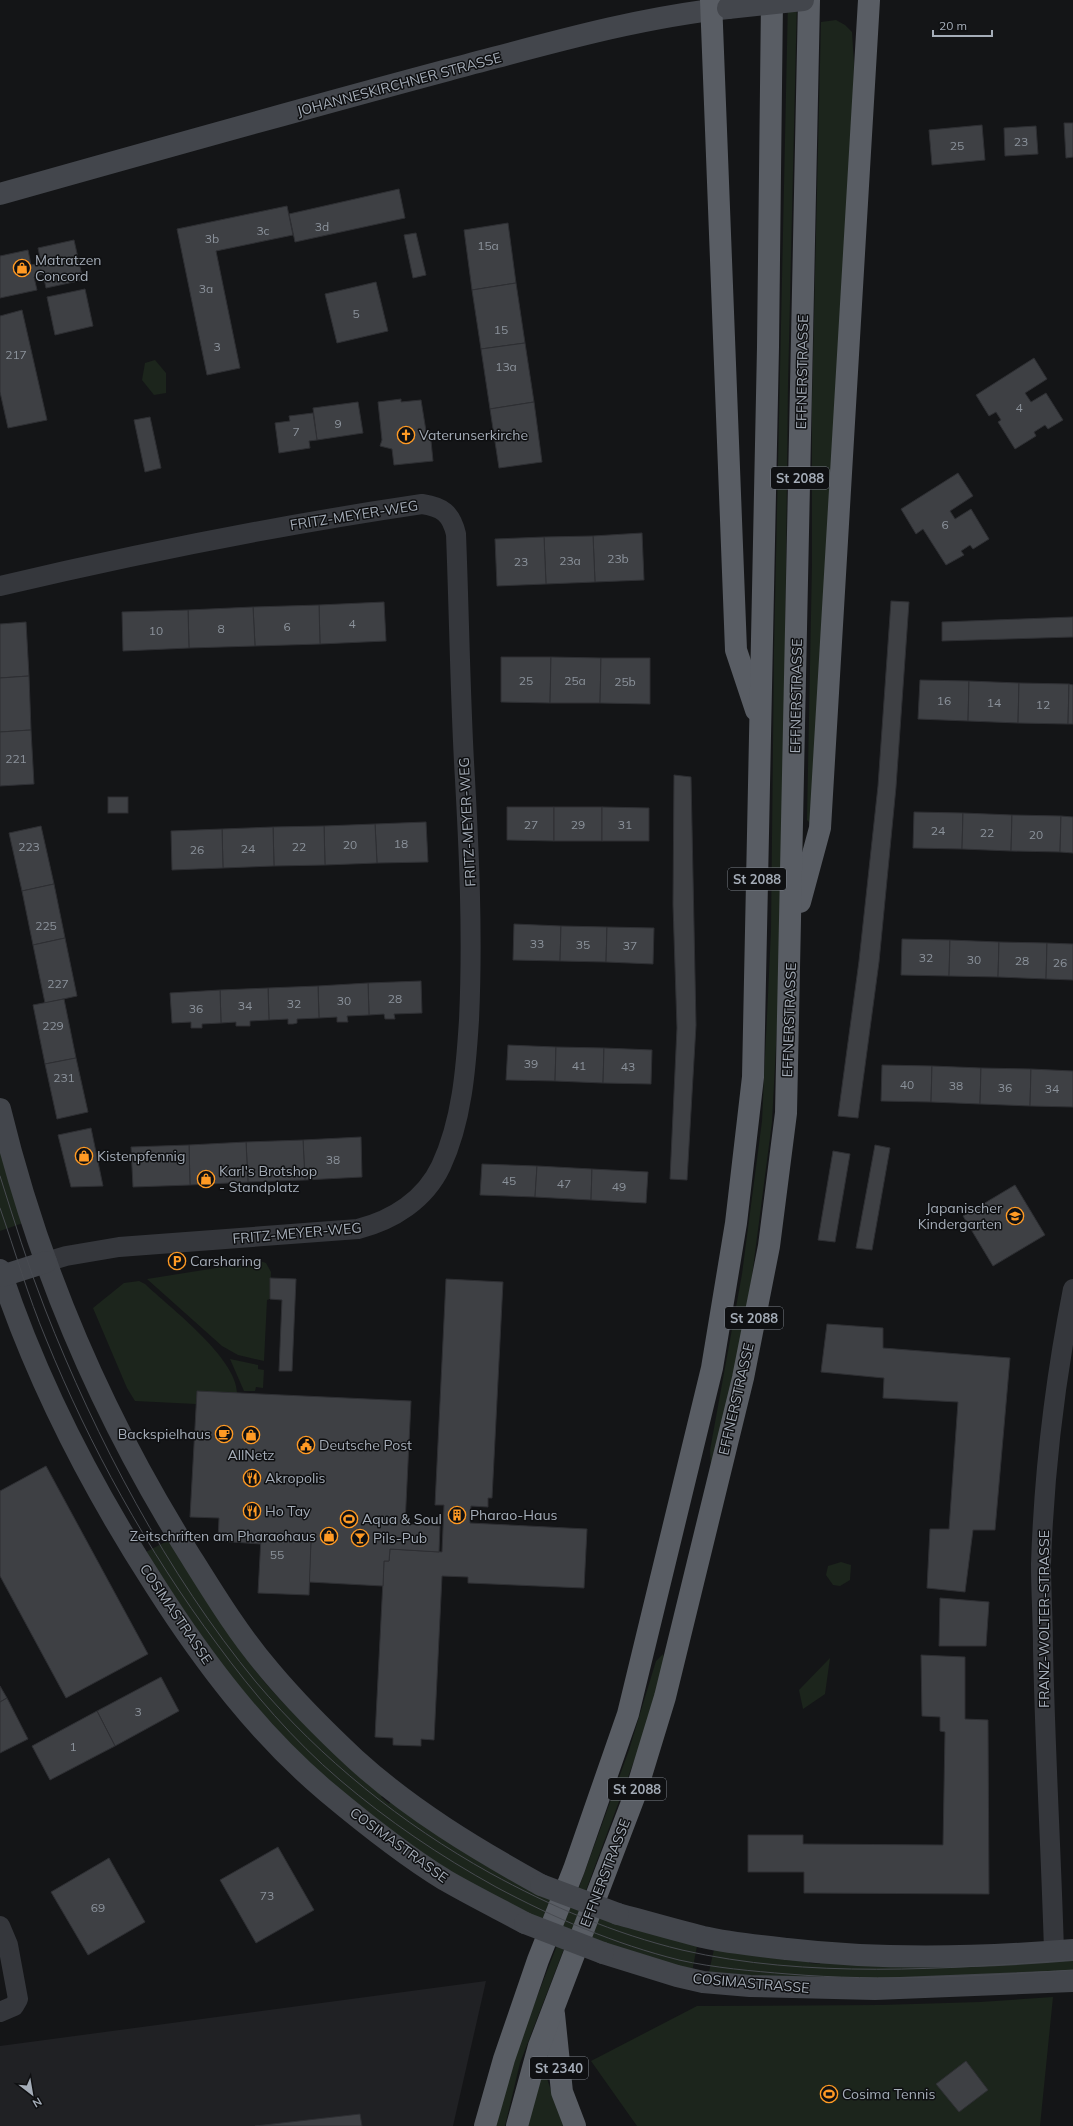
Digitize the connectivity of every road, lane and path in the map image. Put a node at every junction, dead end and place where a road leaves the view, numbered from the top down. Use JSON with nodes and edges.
{"nodes":[{"id":1,"x":772,"y":0,"type":"edge"},
{"id":2,"x":803,"y":0,"type":"edge"},
{"id":3,"x":809,"y":0,"type":"edge"},
{"id":4,"x":869,"y":0,"type":"edge"},
{"id":5,"x":716,"y":6,"type":"edge"},
{"id":6,"x":0,"y":194,"type":"edge"},
{"id":7,"x":0,"y":586,"type":"edge"},
{"id":8,"x":761,"y":726,"type":"junction"},
{"id":9,"x":791,"y":932,"type":"junction"},
{"id":10,"x":0,"y":1109,"type":"edge"},
{"id":11,"x":46,"y":1262,"type":"junction"},
{"id":12,"x":1,"y":1274,"type":"edge"},
{"id":13,"x":1072,"y":1298,"type":"edge"},
{"id":14,"x":0,"y":1927,"type":"edge"},
{"id":15,"x":1064,"y":1951,"type":"edge"},
{"id":16,"x":1073,"y":1981,"type":"edge"},
{"id":17,"x":553,"y":2007,"type":"junction"},
{"id":18,"x":0,"y":2012,"type":"edge"},
{"id":19,"x":485,"y":2126,"type":"edge"},
{"id":20,"x":517,"y":2126,"type":"edge"},
{"id":21,"x":575,"y":2126,"type":"edge"}],
"edges":[{"from":1,"to":8,"type":"highway","number":"St 2088"},
{"from":2,"to":5,"type":"main road","name":"JOHANNESKIRCHNER STRASSE","bridge":true},
{"from":3,"to":9,"type":"highway","name":"EFFNERSTRASSE","number":"St 2088"},
{"from":4,"to":9,"type":"highway"},
{"from":5,"to":6,"type":"main road","name":"JOHANNESKIRCHNER STRASSE"},
{"from":5,"to":8,"type":"highway"},
{"from":7,"to":11,"type":"street","name":"FRITZ-MEYER-WEG"},
{"from":8,"to":19,"type":"highway","number":"St 2088"},
{"from":9,"to":17,"type":"highway","name":"EFFNERSTRASSE","number":"St 2088"},
{"from":10,"to":11,"type":"main road"},
{"from":11,"to":12,"type":"main road","name":"COSIMASTRASSE"},
{"from":11,"to":15,"type":"main road","bridge":true},
{"from":12,"to":16,"type":"main road","name":"COSIMASTRASSE","bridge":true},
{"from":13,"to":15,"type":"street","name":"FRANZ-WOLTER-STRASSE"},
{"from":14,"to":18,"type":"street"},
{"from":17,"to":20,"type":"highway","number":"St 2088"},
{"from":17,"to":21,"type":"highway","number":"St 2340"}]}
